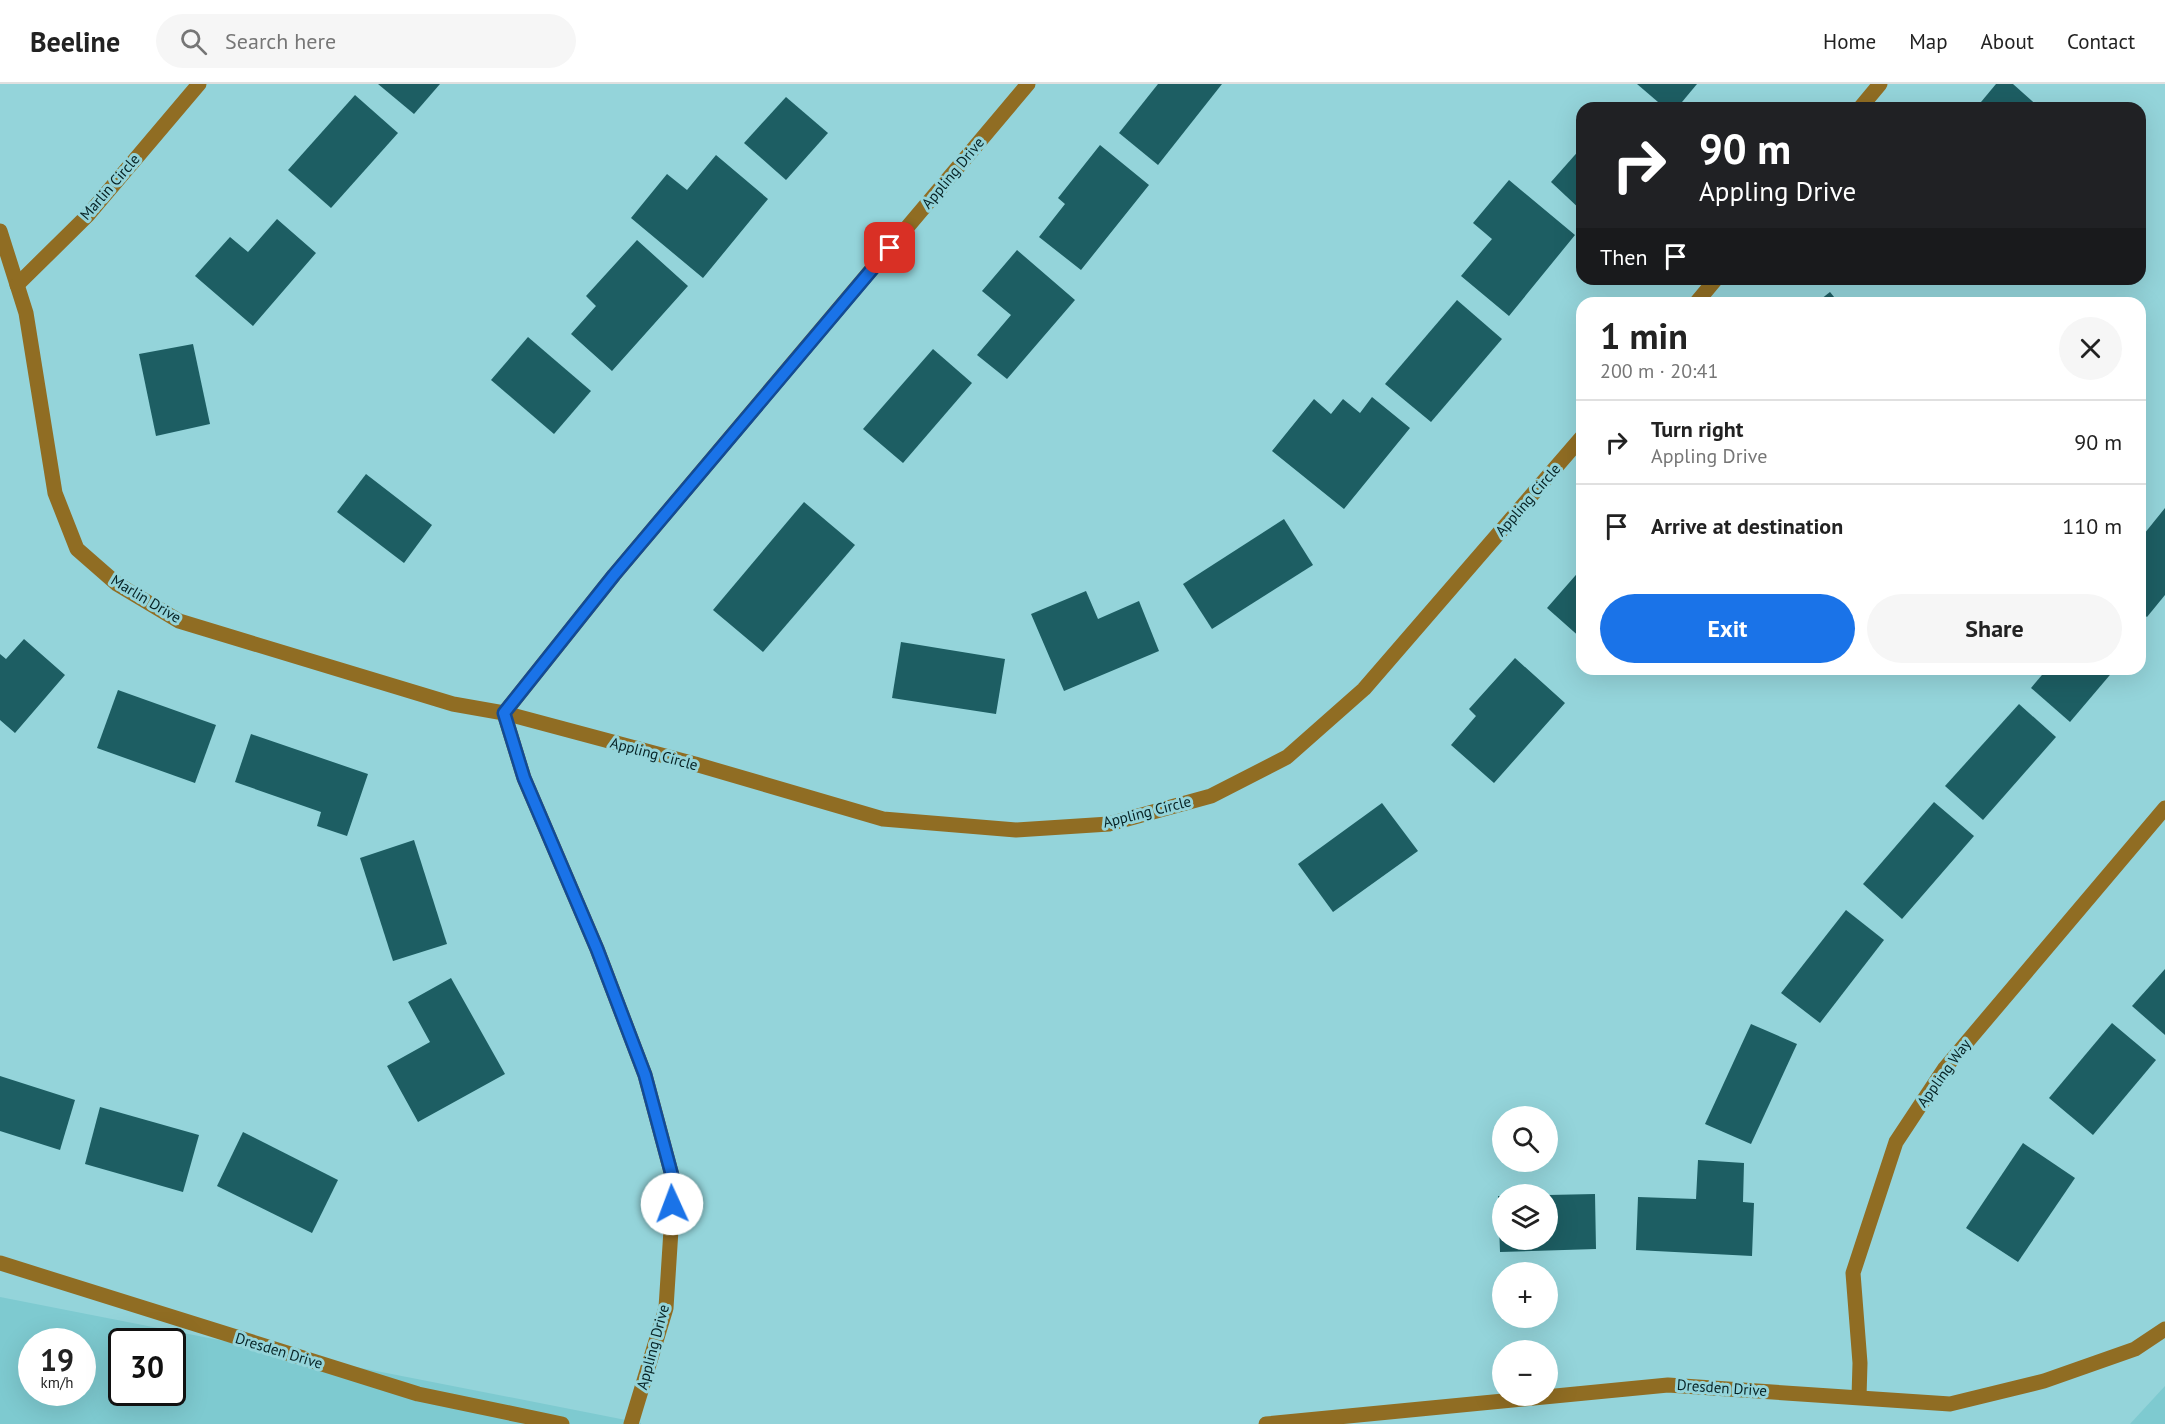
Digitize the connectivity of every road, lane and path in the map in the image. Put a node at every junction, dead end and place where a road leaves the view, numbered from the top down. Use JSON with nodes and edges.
{"nodes":[{"id":1,"x":199,"y":84,"type":"edge"},
{"id":2,"x":1028,"y":84,"type":"edge"},
{"id":3,"x":1880,"y":84,"type":"edge"},
{"id":4,"x":1865,"y":102,"type":"edge"},
{"id":5,"x":0,"y":231,"type":"edge"},
{"id":6,"x":17,"y":285,"type":"junction"},
{"id":7,"x":1711,"y":285,"type":"edge"},
{"id":8,"x":1701,"y":297,"type":"edge"},
{"id":9,"x":1576,"y":444,"type":"edge"},
{"id":10,"x":504,"y":713,"type":"junction"},
{"id":11,"x":2165,"y":808,"type":"edge"},
{"id":12,"x":0,"y":1263,"type":"edge"},
{"id":13,"x":2165,"y":1329,"type":"edge"},
{"id":14,"x":1859,"y":1397,"type":"junction"},
{"id":15,"x":562,"y":1424,"type":"edge"},
{"id":16,"x":631,"y":1424,"type":"edge"},
{"id":17,"x":1266,"y":1424,"type":"edge"}],
"edges":[{"from":1,"to":6,"type":"street","name":"Marlin Circle"},
{"from":2,"to":10,"type":"street","name":"Appling Drive"},
{"from":3,"to":4,"type":"street"},
{"from":5,"to":6,"type":"street","name":"Marlin Drive"},
{"from":6,"to":10,"type":"street","name":"Marlin Drive"},
{"from":7,"to":8,"type":"street"},
{"from":9,"to":10,"type":"street","name":"Appling Circle"},
{"from":10,"to":16,"type":"street","name":"Appling Drive"},
{"from":11,"to":14,"type":"street","name":"Appling Way"},
{"from":12,"to":15,"type":"street","name":"Dresden Drive"},
{"from":13,"to":14,"type":"street","name":"Dresden Drive"},
{"from":14,"to":17,"type":"street","name":"Dresden Drive"}]}
